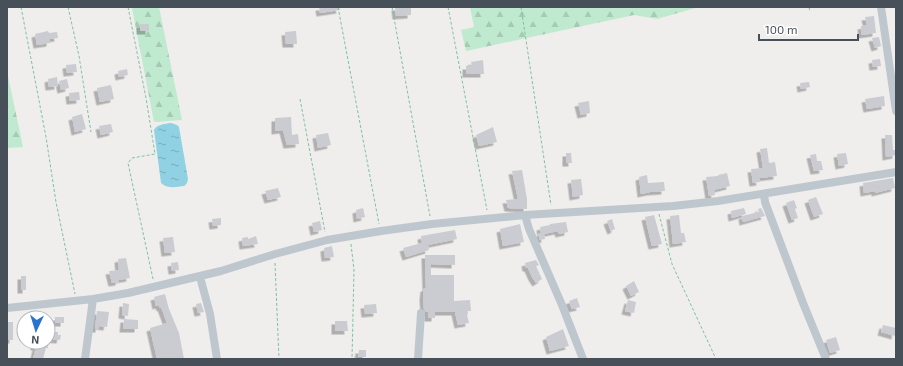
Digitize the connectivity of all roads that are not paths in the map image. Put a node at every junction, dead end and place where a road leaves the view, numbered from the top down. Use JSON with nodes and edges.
{"nodes":[{"id":1,"x":881,"y":7,"type":"edge"},
{"id":2,"x":896,"y":111,"type":"edge"},
{"id":3,"x":896,"y":172,"type":"edge"},
{"id":4,"x":764,"y":194,"type":"junction"},
{"id":5,"x":525,"y":215,"type":"junction"},
{"id":6,"x":200,"y":277,"type":"junction"},
{"id":7,"x":93,"y":299,"type":"junction"},
{"id":8,"x":7,"y":308,"type":"edge"},
{"id":9,"x":421,"y":313,"type":"dead end"},
{"id":10,"x":85,"y":359,"type":"edge"},
{"id":11,"x":217,"y":359,"type":"edge"},
{"id":12,"x":418,"y":359,"type":"edge"},
{"id":13,"x":583,"y":359,"type":"edge"},
{"id":14,"x":826,"y":359,"type":"edge"}],
"edges":[{"from":1,"to":2,"type":"street"},
{"from":3,"to":4,"type":"street"},
{"from":4,"to":5,"type":"street"},
{"from":4,"to":14,"type":"street"},
{"from":5,"to":6,"type":"street"},
{"from":5,"to":13,"type":"street"},
{"from":6,"to":7,"type":"street"},
{"from":6,"to":11,"type":"street"},
{"from":7,"to":8,"type":"street"},
{"from":7,"to":10,"type":"street"},
{"from":9,"to":12,"type":"street"}]}
